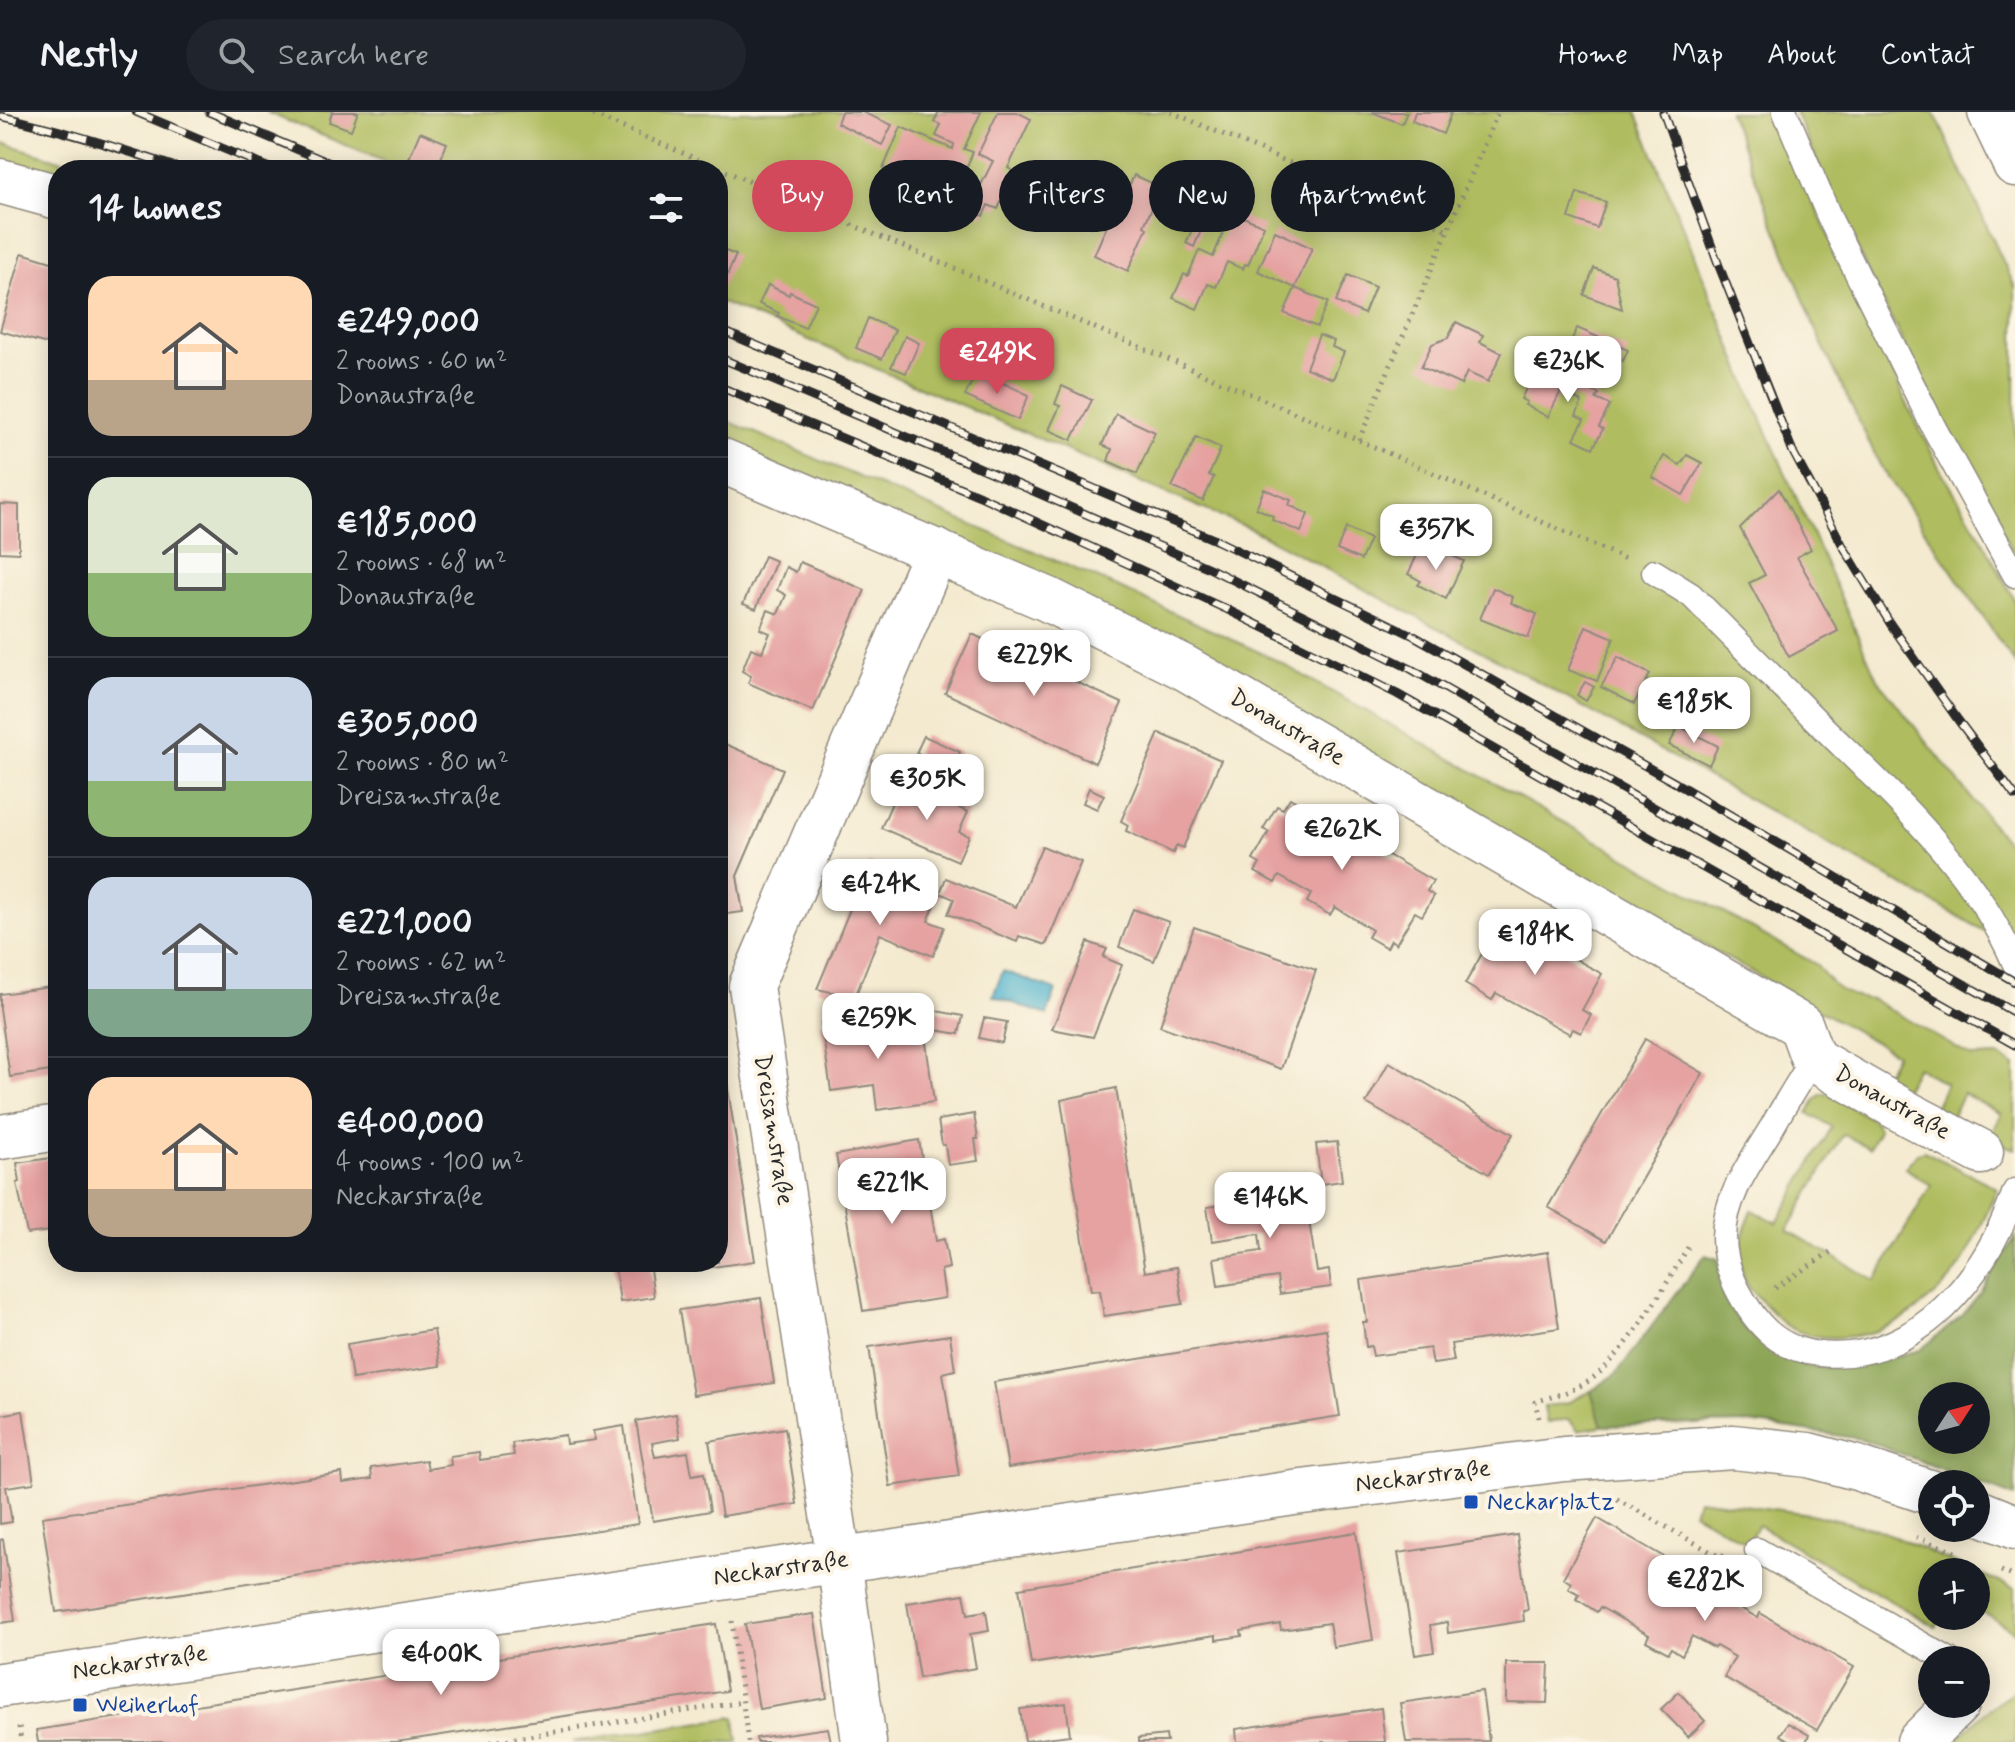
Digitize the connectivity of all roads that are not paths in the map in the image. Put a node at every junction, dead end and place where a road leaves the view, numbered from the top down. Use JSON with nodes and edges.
{"nodes":[{"id":1,"x":1785,"y":112,"type":"edge"},
{"id":2,"x":1990,"y":112,"type":"edge"},
{"id":3,"x":2015,"y":164,"type":"edge"},
{"id":4,"x":0,"y":181,"type":"edge"},
{"id":5,"x":48,"y":194,"type":"edge"},
{"id":6,"x":728,"y":463,"type":"edge"},
{"id":7,"x":936,"y":551,"type":"junction"},
{"id":8,"x":1654,"y":572,"type":"road end"},
{"id":9,"x":2015,"y":575,"type":"edge"},
{"id":10,"x":2015,"y":964,"type":"edge"},
{"id":11,"x":737,"y":1026,"type":"edge"},
{"id":12,"x":1813,"y":1059,"type":"junction"},
{"id":13,"x":48,"y":1130,"type":"edge"},
{"id":14,"x":0,"y":1137,"type":"edge"},
{"id":15,"x":1981,"y":1152,"type":"dead end"},
{"id":16,"x":2015,"y":1191,"type":"edge"},
{"id":17,"x":1918,"y":1488,"type":"edge"},
{"id":18,"x":1990,"y":1517,"type":"edge"},
{"id":19,"x":2015,"y":1527,"type":"edge"},
{"id":20,"x":1757,"y":1550,"type":"road end"},
{"id":21,"x":839,"y":1560,"type":"junction"},
{"id":22,"x":1925,"y":1646,"type":"edge"},
{"id":23,"x":0,"y":1685,"type":"edge"},
{"id":24,"x":1943,"y":1718,"type":"edge"},
{"id":25,"x":864,"y":1742,"type":"edge"},
{"id":26,"x":1919,"y":1742,"type":"edge"}],
"edges":[{"from":1,"to":9,"type":"lane"},
{"from":2,"to":3,"type":"main road"},
{"from":4,"to":5,"type":"main road"},
{"from":6,"to":7,"type":"main road","name":"Donaustraße"},
{"from":7,"to":11,"type":"main road","name":"Dreisamstraße"},
{"from":7,"to":12,"type":"main road","name":"Donaustraße"},
{"from":8,"to":10,"type":"lane"},
{"from":11,"to":21,"type":"main road","name":"Dreisamstraße"},
{"from":12,"to":15,"type":"main road","name":"Donaustraße"},
{"from":12,"to":16,"type":"lane"},
{"from":13,"to":14,"type":"main road"},
{"from":17,"to":21,"type":"main road","name":"Neckarstraße"},
{"from":18,"to":19,"type":"main road"},
{"from":20,"to":22,"type":"lane"},
{"from":21,"to":23,"type":"main road","name":"Neckarstraße"},
{"from":21,"to":25,"type":"main road","name":"Dreisamstraße"},
{"from":24,"to":26,"type":"main road"}]}
